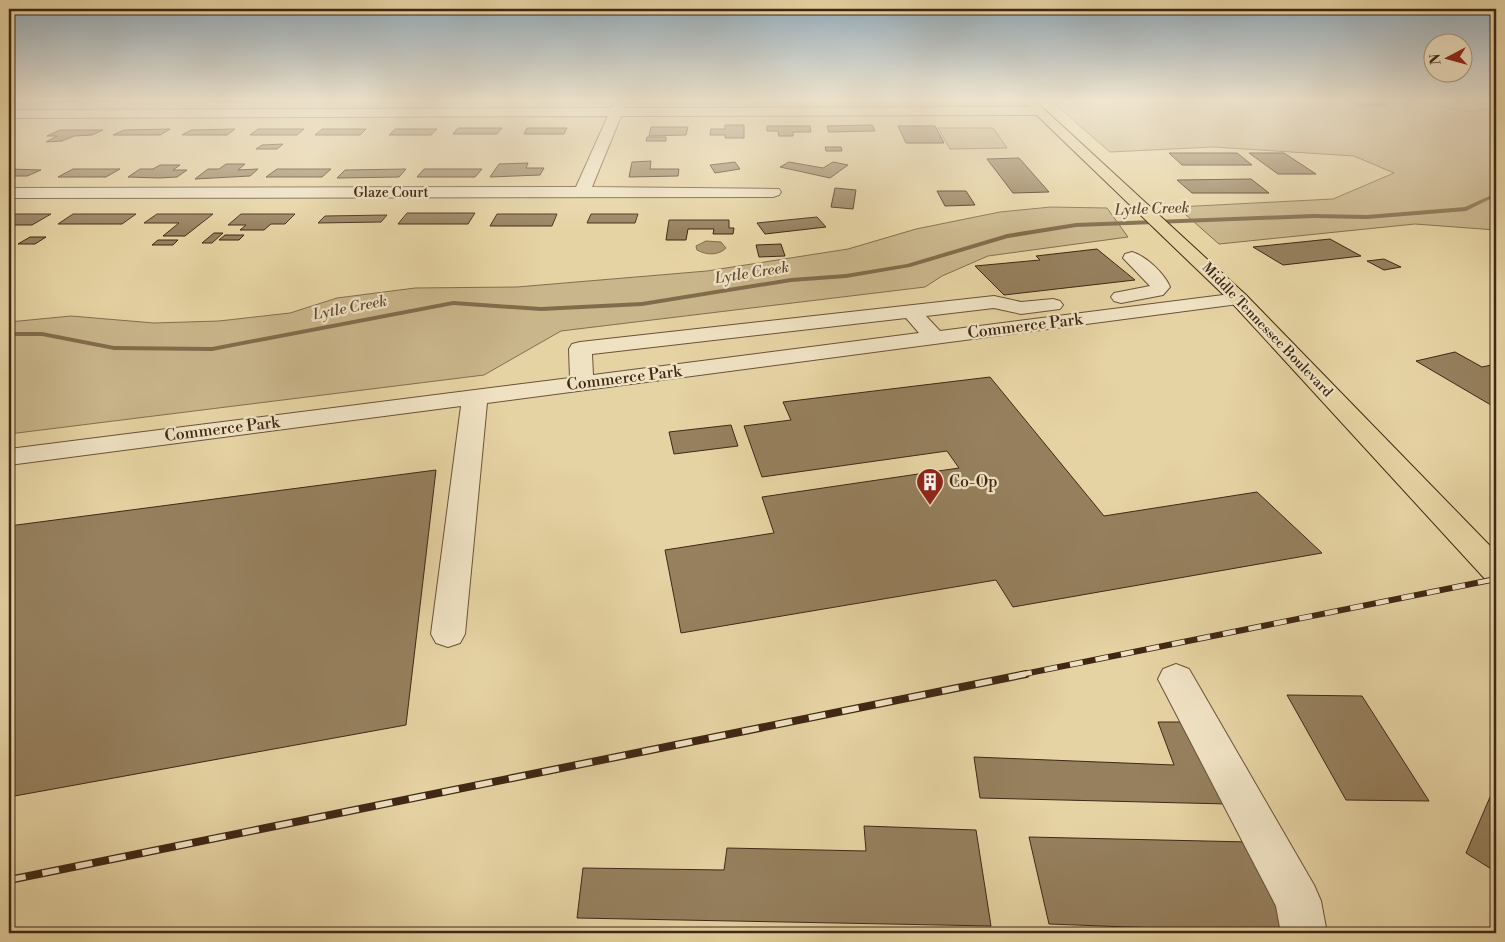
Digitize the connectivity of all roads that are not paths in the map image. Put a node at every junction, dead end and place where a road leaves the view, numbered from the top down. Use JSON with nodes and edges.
{"nodes":[{"id":1,"x":603,"y":144,"type":"edge"},
{"id":2,"x":1074,"y":144,"type":"edge"},
{"id":3,"x":582,"y":192,"type":"junction"},
{"id":4,"x":773,"y":192,"type":"dead end"},
{"id":5,"x":9,"y":193,"type":"edge"},
{"id":6,"x":1132,"y":258,"type":"dead end"},
{"id":7,"x":1239,"y":299,"type":"junction"},
{"id":8,"x":1099,"y":300,"type":"junction"},
{"id":9,"x":911,"y":311,"type":"junction"},
{"id":10,"x":1119,"y":314,"type":"junction"},
{"id":11,"x":934,"y":338,"type":"junction"},
{"id":12,"x":582,"y":383,"type":"junction"},
{"id":13,"x":475,"y":397,"type":"junction"},
{"id":14,"x":9,"y":457,"type":"edge"},
{"id":15,"x":1496,"y":571,"type":"edge"},
{"id":16,"x":448,"y":634,"type":"dead end"},
{"id":17,"x":1176,"y":679,"type":"dead end"},
{"id":18,"x":1304,"y":933,"type":"edge"}],
"edges":[{"from":1,"to":3,"type":"street"},
{"from":2,"to":7,"type":"main road","name":"Middle Tennessee Boulevard"},
{"from":3,"to":4,"type":"street","name":"Glaze Court"},
{"from":3,"to":5,"type":"street","name":"Glaze Court"},
{"from":6,"to":8,"type":"street"},
{"from":7,"to":10,"type":"street","name":"Commerce Park"},
{"from":7,"to":15,"type":"main road","name":"Middle Tennessee Boulevard"},
{"from":8,"to":9,"type":"street"},
{"from":8,"to":10,"type":"street"},
{"from":9,"to":11,"type":"street"},
{"from":9,"to":12,"type":"street"},
{"from":10,"to":11,"type":"street","name":"Commerce Park"},
{"from":11,"to":12,"type":"street","name":"Commerce Park"},
{"from":12,"to":13,"type":"street","name":"Commerce Park"},
{"from":13,"to":14,"type":"street","name":"Commerce Park"},
{"from":13,"to":16,"type":"street"},
{"from":17,"to":18,"type":"street"}]}
